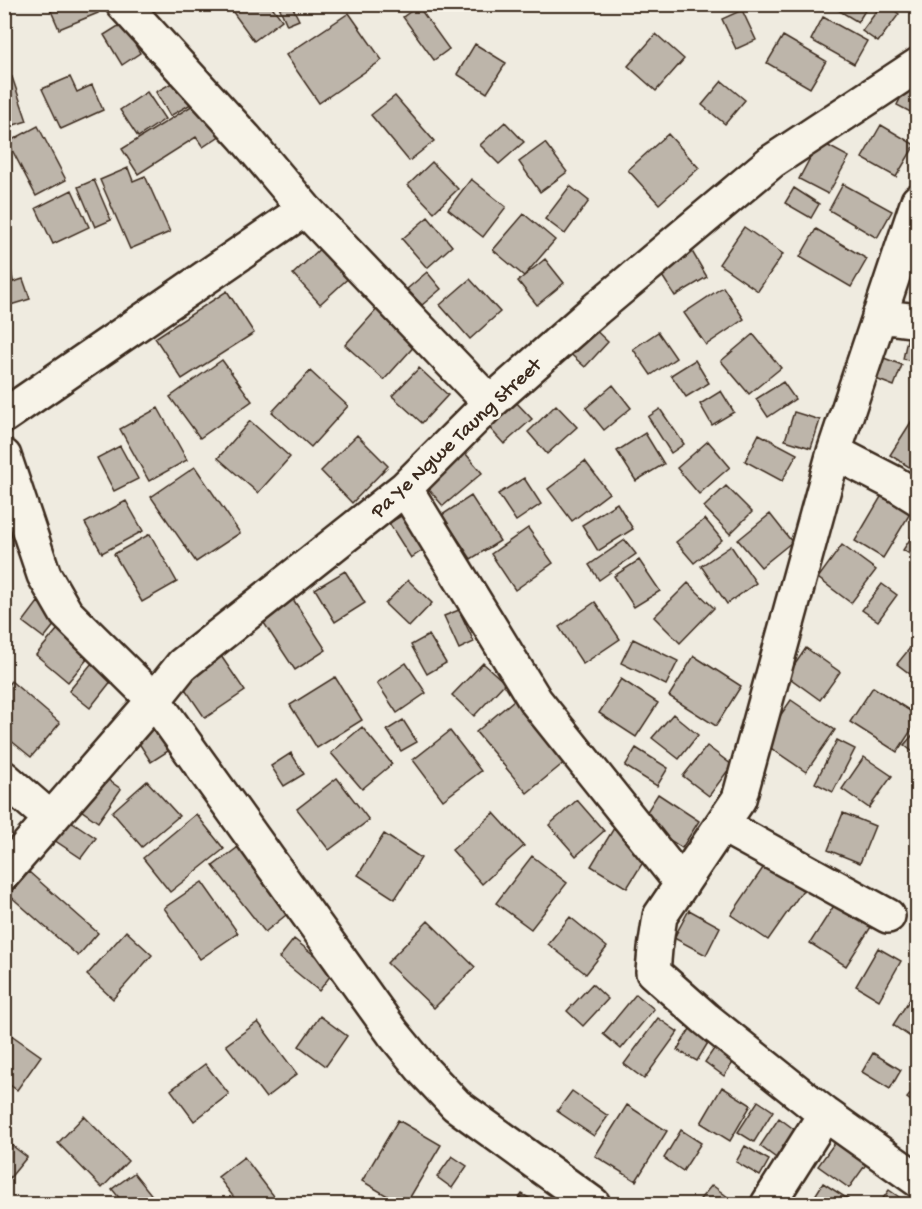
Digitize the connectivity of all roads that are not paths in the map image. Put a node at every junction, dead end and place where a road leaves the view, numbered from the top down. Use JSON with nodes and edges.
{"nodes":[{"id":1,"x":123,"y":4,"type":"edge"},
{"id":2,"x":918,"y":65,"type":"edge"},
{"id":3,"x":918,"y":201,"type":"edge"},
{"id":4,"x":305,"y":209,"type":"junction"},
{"id":5,"x":879,"y":316,"type":"junction"},
{"id":6,"x":918,"y":321,"type":"edge"},
{"id":7,"x":490,"y":403,"type":"junction"},
{"id":8,"x":4,"y":416,"type":"edge"},
{"id":9,"x":834,"y":452,"type":"junction"},
{"id":10,"x":4,"y":456,"type":"edge"},
{"id":11,"x":405,"y":488,"type":"junction"},
{"id":12,"x":918,"y":498,"type":"edge"},
{"id":13,"x":154,"y":700,"type":"junction"},
{"id":14,"x":4,"y":778,"type":"edge"},
{"id":15,"x":51,"y":819,"type":"junction"},
{"id":16,"x":722,"y":825,"type":"junction"},
{"id":17,"x":4,"y":873,"type":"edge"},
{"id":18,"x":682,"y":884,"type":"junction"},
{"id":19,"x":888,"y":916,"type":"dead end"},
{"id":20,"x":825,"y":1114,"type":"junction"},
{"id":21,"x":918,"y":1180,"type":"edge"},
{"id":22,"x":593,"y":1204,"type":"edge"},
{"id":23,"x":768,"y":1204,"type":"edge"}],
"edges":[{"from":1,"to":4,"type":"street"},
{"from":2,"to":7,"type":"street","name":"Pa Ye Ngwe Taung Street"},
{"from":3,"to":5,"type":"street"},
{"from":4,"to":7,"type":"street"},
{"from":4,"to":8,"type":"street"},
{"from":5,"to":6,"type":"street"},
{"from":5,"to":9,"type":"street"},
{"from":7,"to":11,"type":"street","name":"Pa Ye Ngwe Taung Street"},
{"from":9,"to":12,"type":"street"},
{"from":9,"to":16,"type":"street"},
{"from":10,"to":13,"type":"street"},
{"from":11,"to":13,"type":"street","name":"Pa Ye Ngwe Taung Street"},
{"from":11,"to":18,"type":"street"},
{"from":13,"to":15,"type":"street","name":"Pa Ye Ngwe Taung Street"},
{"from":13,"to":22,"type":"street"},
{"from":14,"to":15,"type":"street"},
{"from":15,"to":17,"type":"street","name":"Pa Ye Ngwe Taung Street"},
{"from":16,"to":18,"type":"street"},
{"from":16,"to":19,"type":"street"},
{"from":18,"to":20,"type":"street"},
{"from":20,"to":21,"type":"street"},
{"from":20,"to":23,"type":"street"}]}
